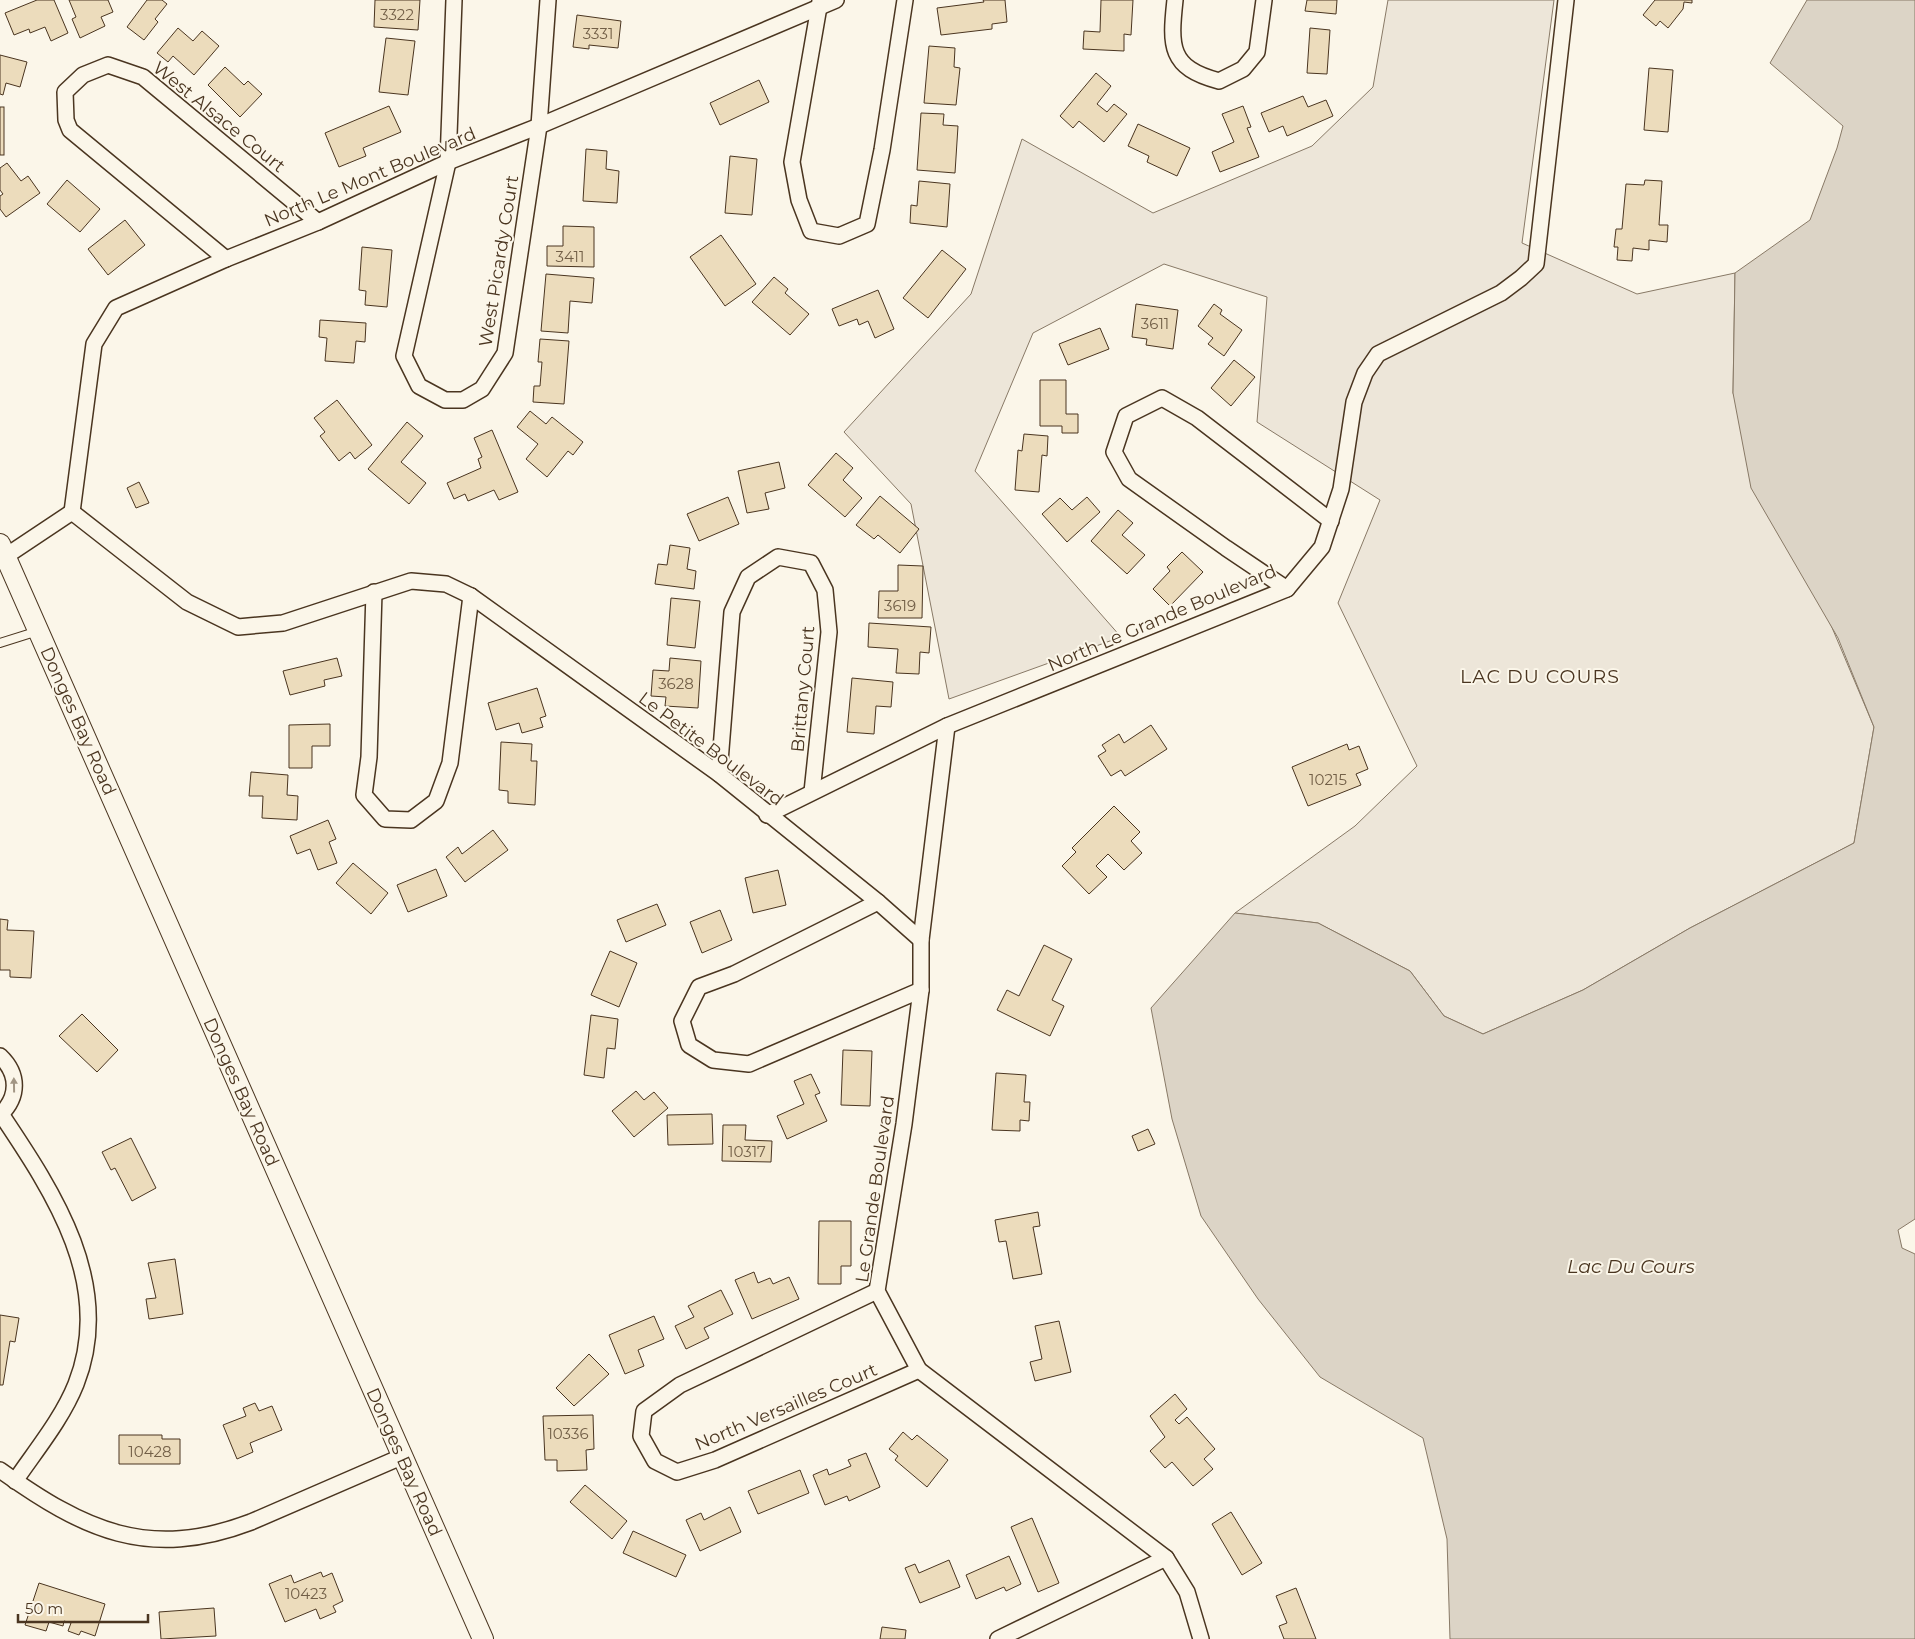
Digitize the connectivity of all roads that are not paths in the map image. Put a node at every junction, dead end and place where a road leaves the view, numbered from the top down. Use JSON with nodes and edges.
{"nodes":[{"id":1,"x":454,"y":0,"type":"edge"},
{"id":2,"x":548,"y":0,"type":"edge"},
{"id":3,"x":836,"y":0,"type":"edge"},
{"id":4,"x":905,"y":0,"type":"edge"},
{"id":5,"x":1175,"y":0,"type":"edge"},
{"id":6,"x":1264,"y":0,"type":"edge"},
{"id":7,"x":1566,"y":0,"type":"edge"},
{"id":8,"x":820,"y":4,"type":"edge"},
{"id":9,"x":539,"y":126,"type":"junction"},
{"id":10,"x":448,"y":162,"type":"junction"},
{"id":11,"x":318,"y":222,"type":"junction"},
{"id":12,"x":226,"y":259,"type":"junction"},
{"id":13,"x":72,"y":512,"type":"junction"},
{"id":14,"x":1331,"y":521,"type":"junction"},
{"id":15,"x":3,"y":550,"type":"edge"},
{"id":16,"x":1287,"y":589,"type":"junction"},
{"id":17,"x":374,"y":592,"type":"junction"},
{"id":18,"x":471,"y":596,"type":"junction"},
{"id":19,"x":38,"y":631,"type":"junction"},
{"id":20,"x":0,"y":643,"type":"edge"},
{"id":21,"x":947,"y":726,"type":"junction"},
{"id":22,"x":718,"y":774,"type":"junction"},
{"id":23,"x":812,"y":792,"type":"junction"},
{"id":24,"x":767,"y":815,"type":"junction"},
{"id":25,"x":878,"y":902,"type":"junction"},
{"id":26,"x":921,"y":940,"type":"junction"},
{"id":27,"x":921,"y":990,"type":"junction"},
{"id":28,"x":0,"y":1056,"type":"edge"},
{"id":29,"x":0,"y":1114,"type":"edge"},
{"id":30,"x":878,"y":1291,"type":"junction"},
{"id":31,"x":919,"y":1370,"type":"junction"},
{"id":32,"x":401,"y":1457,"type":"junction"},
{"id":33,"x":0,"y":1470,"type":"edge"},
{"id":34,"x":15,"y":1481,"type":"junction"},
{"id":35,"x":1166,"y":1558,"type":"junction"},
{"id":36,"x":483,"y":1639,"type":"edge"},
{"id":37,"x":998,"y":1639,"type":"edge"},
{"id":38,"x":1201,"y":1639,"type":"edge"}],
"edges":[{"from":1,"to":10,"type":"street","name":"West Picardy Court"},
{"from":2,"to":9,"type":"street","name":"West Picardy Court"},
{"from":3,"to":8,"type":"street","name":"North Le Mont Boulevard"},
{"from":4,"to":8,"type":"street"},
{"from":5,"to":6,"type":"street"},
{"from":7,"to":14,"type":"street","name":"North Le Grande Boulevard"},
{"from":8,"to":9,"type":"street","name":"North Le Mont Boulevard"},
{"from":9,"to":10,"type":"street","name":"North Le Mont Boulevard"},
{"from":9,"to":10,"type":"street","name":"West Picardy Court"},
{"from":10,"to":11,"type":"street","name":"North Le Mont Boulevard"},
{"from":11,"to":12,"type":"street","name":"North Le Mont Boulevard"},
{"from":11,"to":12,"type":"street","name":"West Alsace Court"},
{"from":12,"to":13,"type":"street","name":"North Le Mont Boulevard"},
{"from":13,"to":15,"type":"street"},
{"from":13,"to":17,"type":"street","name":"Le Petite Boulevard"},
{"from":14,"to":16,"type":"street","name":"North Le Grande Boulevard"},
{"from":14,"to":16,"type":"street"},
{"from":15,"to":19,"type":"street","name":"Donges Bay Road"},
{"from":16,"to":21,"type":"street","name":"North Le Grande Boulevard"},
{"from":17,"to":18,"type":"street","name":"Le Petite Boulevard"},
{"from":17,"to":18,"type":"street"},
{"from":18,"to":22,"type":"street","name":"Le Petite Boulevard"},
{"from":19,"to":20,"type":"lane"},
{"from":19,"to":32,"type":"street","name":"Donges Bay Road"},
{"from":21,"to":23,"type":"street","name":"North Le Grande Boulevard"},
{"from":21,"to":26,"type":"street","name":"Le Grande Boulevard"},
{"from":22,"to":23,"type":"street","name":"Brittany Court"},
{"from":22,"to":24,"type":"street","name":"Le Petite Boulevard"},
{"from":23,"to":24,"type":"street","name":"North Le Grande Boulevard"},
{"from":24,"to":25,"type":"street","name":"Le Petite Boulevard"},
{"from":25,"to":26,"type":"street","name":"Le Petite Boulevard"},
{"from":25,"to":27,"type":"street"},
{"from":26,"to":27,"type":"street","name":"Le Grande Boulevard"},
{"from":27,"to":30,"type":"street","name":"Le Grande Boulevard"},
{"from":29,"to":28,"type":"street","one_way":true},
{"from":29,"to":34,"type":"street"},
{"from":30,"to":31,"type":"street","name":"Le Grande Boulevard"},
{"from":30,"to":31,"type":"street","name":"North Versailles Court"},
{"from":31,"to":35,"type":"street","name":"Le Grande Boulevard"},
{"from":32,"to":34,"type":"street"},
{"from":32,"to":36,"type":"street","name":"Donges Bay Road"},
{"from":33,"to":34,"type":"street"},
{"from":35,"to":37,"type":"street"},
{"from":35,"to":38,"type":"street","name":"Le Grande Boulevard"}]}
